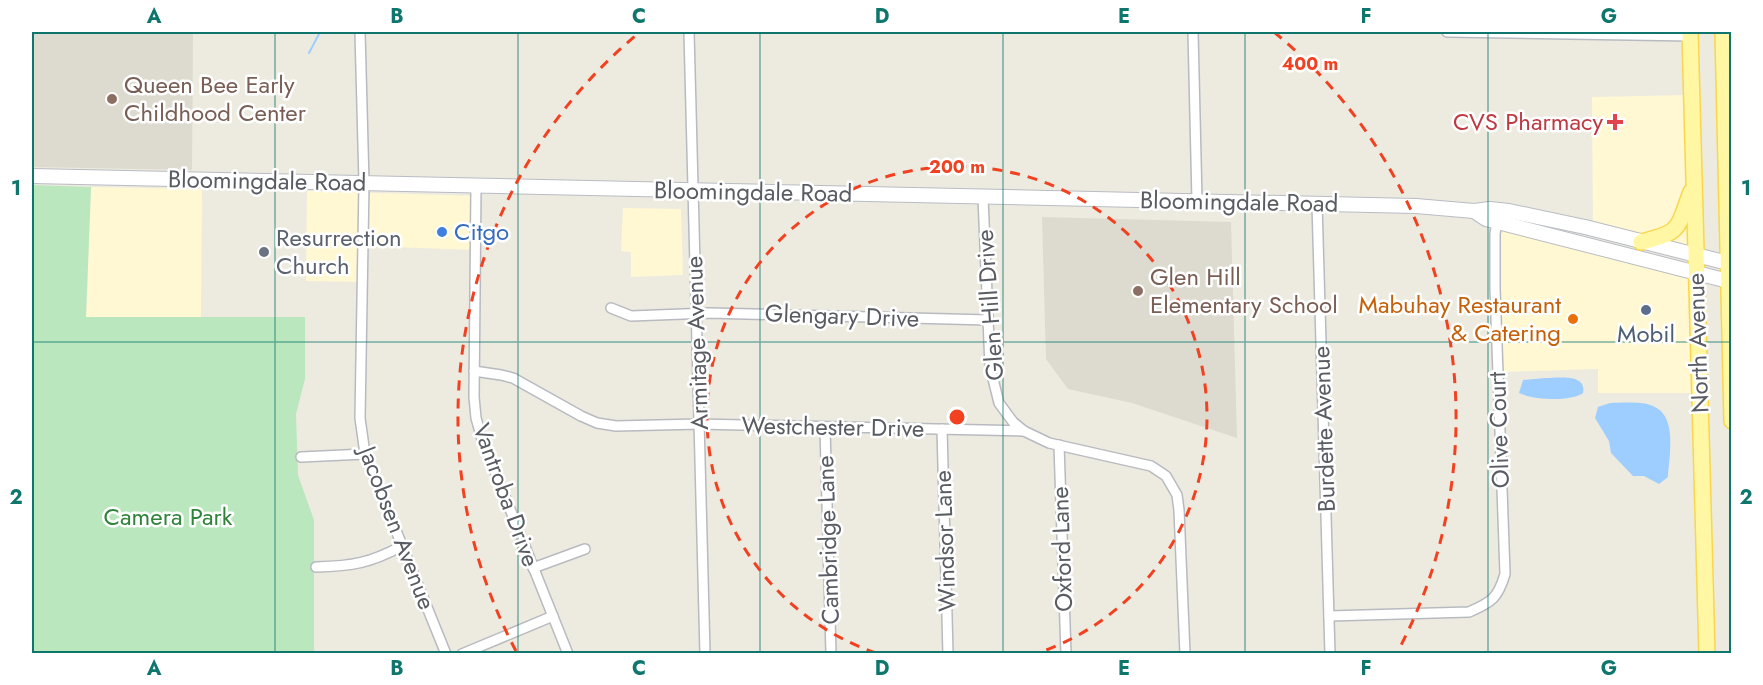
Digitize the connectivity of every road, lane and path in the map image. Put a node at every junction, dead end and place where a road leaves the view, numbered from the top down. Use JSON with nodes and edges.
{"nodes":[{"id":1,"x":360,"y":32,"type":"edge"},
{"id":2,"x":689,"y":32,"type":"edge"},
{"id":3,"x":1193,"y":32,"type":"edge"},
{"id":4,"x":1447,"y":32,"type":"edge"},
{"id":5,"x":1723,"y":32,"type":"edge"},
{"id":6,"x":1690,"y":34,"type":"edge"},
{"id":7,"x":32,"y":176,"type":"edge"},
{"id":8,"x":364,"y":183,"type":"junction"},
{"id":9,"x":1694,"y":185,"type":"junction"},
{"id":10,"x":476,"y":186,"type":"junction"},
{"id":11,"x":693,"y":190,"type":"junction"},
{"id":12,"x":983,"y":197,"type":"junction"},
{"id":13,"x":1197,"y":201,"type":"junction"},
{"id":14,"x":1317,"y":204,"type":"junction"},
{"id":15,"x":1474,"y":211,"type":"junction"},
{"id":16,"x":1497,"y":221,"type":"junction"},
{"id":17,"x":1641,"y":242,"type":"junction"},
{"id":18,"x":1696,"y":256,"type":"junction"},
{"id":19,"x":1729,"y":264,"type":"edge"},
{"id":20,"x":1696,"y":273,"type":"junction"},
{"id":21,"x":1729,"y":282,"type":"edge"},
{"id":22,"x":610,"y":308,"type":"dead end"},
{"id":23,"x":696,"y":314,"type":"junction"},
{"id":24,"x":989,"y":320,"type":"junction"},
{"id":25,"x":1731,"y":366,"type":"edge"},
{"id":26,"x":474,"y":371,"type":"junction"},
{"id":27,"x":1731,"y":421,"type":"edge"},
{"id":28,"x":699,"y":424,"type":"junction"},
{"id":29,"x":825,"y":427,"type":"junction"},
{"id":30,"x":942,"y":429,"type":"junction"},
{"id":31,"x":1024,"y":431,"type":"junction"},
{"id":32,"x":1059,"y":446,"type":"junction"},
{"id":33,"x":365,"y":454,"type":"junction"},
{"id":34,"x":301,"y":457,"type":"dead end"},
{"id":35,"x":402,"y":546,"type":"junction"},
{"id":36,"x":585,"y":549,"type":"dead end"},
{"id":37,"x":316,"y":567,"type":"dead end"},
{"id":38,"x":533,"y":568,"type":"junction"},
{"id":39,"x":553,"y":616,"type":"junction"},
{"id":40,"x":1329,"y":616,"type":"junction"},
{"id":41,"x":446,"y":654,"type":"edge"},
{"id":42,"x":462,"y":654,"type":"edge"},
{"id":43,"x":568,"y":654,"type":"edge"},
{"id":44,"x":705,"y":654,"type":"edge"},
{"id":45,"x":831,"y":654,"type":"edge"},
{"id":46,"x":948,"y":654,"type":"edge"},
{"id":47,"x":1066,"y":654,"type":"edge"},
{"id":48,"x":1185,"y":654,"type":"edge"},
{"id":49,"x":1330,"y":654,"type":"edge"},
{"id":50,"x":1707,"y":654,"type":"edge"}],
"edges":[{"from":1,"to":8,"type":"street","name":"Jacobsen Avenue"},
{"from":2,"to":11,"type":"street","name":"Armitage Avenue"},
{"from":3,"to":13,"type":"street"},
{"from":4,"to":6,"type":"street"},
{"from":5,"to":19,"type":"main road","name":"North Avenue"},
{"from":6,"to":9,"type":"main road","name":"North Avenue"},
{"from":7,"to":8,"type":"main road","name":"Bloomingdale Road"},
{"from":8,"to":10,"type":"main road","name":"Bloomingdale Road"},
{"from":8,"to":33,"type":"street","name":"Jacobsen Avenue"},
{"from":9,"to":17,"type":"main road"},
{"from":9,"to":18,"type":"main road","name":"North Avenue"},
{"from":10,"to":11,"type":"main road","name":"Bloomingdale Road"},
{"from":10,"to":26,"type":"street","name":"Vantroba Drive"},
{"from":11,"to":12,"type":"main road","name":"Bloomingdale Road"},
{"from":11,"to":23,"type":"street","name":"Armitage Avenue"},
{"from":12,"to":13,"type":"main road","name":"Bloomingdale Road"},
{"from":12,"to":24,"type":"street","name":"Glen Hill Drive"},
{"from":13,"to":14,"type":"main road","name":"Bloomingdale Road"},
{"from":14,"to":15,"type":"main road","name":"Bloomingdale Road"},
{"from":14,"to":40,"type":"street","name":"Burdette Avenue"},
{"from":15,"to":16,"type":"main road","name":"Bloomingdale Road"},
{"from":15,"to":17,"type":"main road","name":"Bloomingdale Road"},
{"from":16,"to":20,"type":"main road","name":"Bloomingdale Road"},
{"from":16,"to":40,"type":"street","name":"Olive Court"},
{"from":17,"to":18,"type":"main road","name":"Bloomingdale Road"},
{"from":18,"to":19,"type":"main road","name":"Bloomingdale Road"},
{"from":18,"to":20,"type":"main road","name":"North Avenue"},
{"from":19,"to":21,"type":"main road","name":"North Avenue"},
{"from":20,"to":21,"type":"main road","name":"Bloomingdale Road"},
{"from":20,"to":50,"type":"main road","name":"North Avenue"},
{"from":21,"to":25,"type":"main road","name":"North Avenue"},
{"from":22,"to":23,"type":"street","name":"Glengary Drive"},
{"from":23,"to":24,"type":"street","name":"Glengary Drive"},
{"from":23,"to":28,"type":"street","name":"Armitage Avenue"},
{"from":24,"to":31,"type":"street","name":"Glen Hill Drive"},
{"from":25,"to":27,"type":"main road","name":"North Avenue"},
{"from":26,"to":28,"type":"street","name":"Westchester Drive"},
{"from":26,"to":38,"type":"street","name":"Vantroba Drive"},
{"from":28,"to":29,"type":"street","name":"Westchester Drive"},
{"from":28,"to":44,"type":"street","name":"Armitage Avenue"},
{"from":29,"to":30,"type":"street","name":"Westchester Drive"},
{"from":29,"to":45,"type":"street","name":"Cambridge Lane"},
{"from":30,"to":31,"type":"street","name":"Westchester Drive"},
{"from":30,"to":46,"type":"street","name":"Windsor Lane"},
{"from":31,"to":32,"type":"street","name":"Glen Hill Drive"},
{"from":32,"to":47,"type":"street","name":"Oxford Lane"},
{"from":32,"to":48,"type":"street","name":"Glen Hill Drive"},
{"from":33,"to":34,"type":"street"},
{"from":33,"to":35,"type":"street","name":"Jacobsen Avenue"},
{"from":35,"to":37,"type":"street"},
{"from":35,"to":41,"type":"street","name":"Jacobsen Avenue"},
{"from":36,"to":38,"type":"street"},
{"from":38,"to":39,"type":"street","name":"Vantroba Drive"},
{"from":39,"to":42,"type":"street"},
{"from":39,"to":43,"type":"street","name":"Vantroba Drive"},
{"from":40,"to":49,"type":"street","name":"Burdette Avenue"}]}
